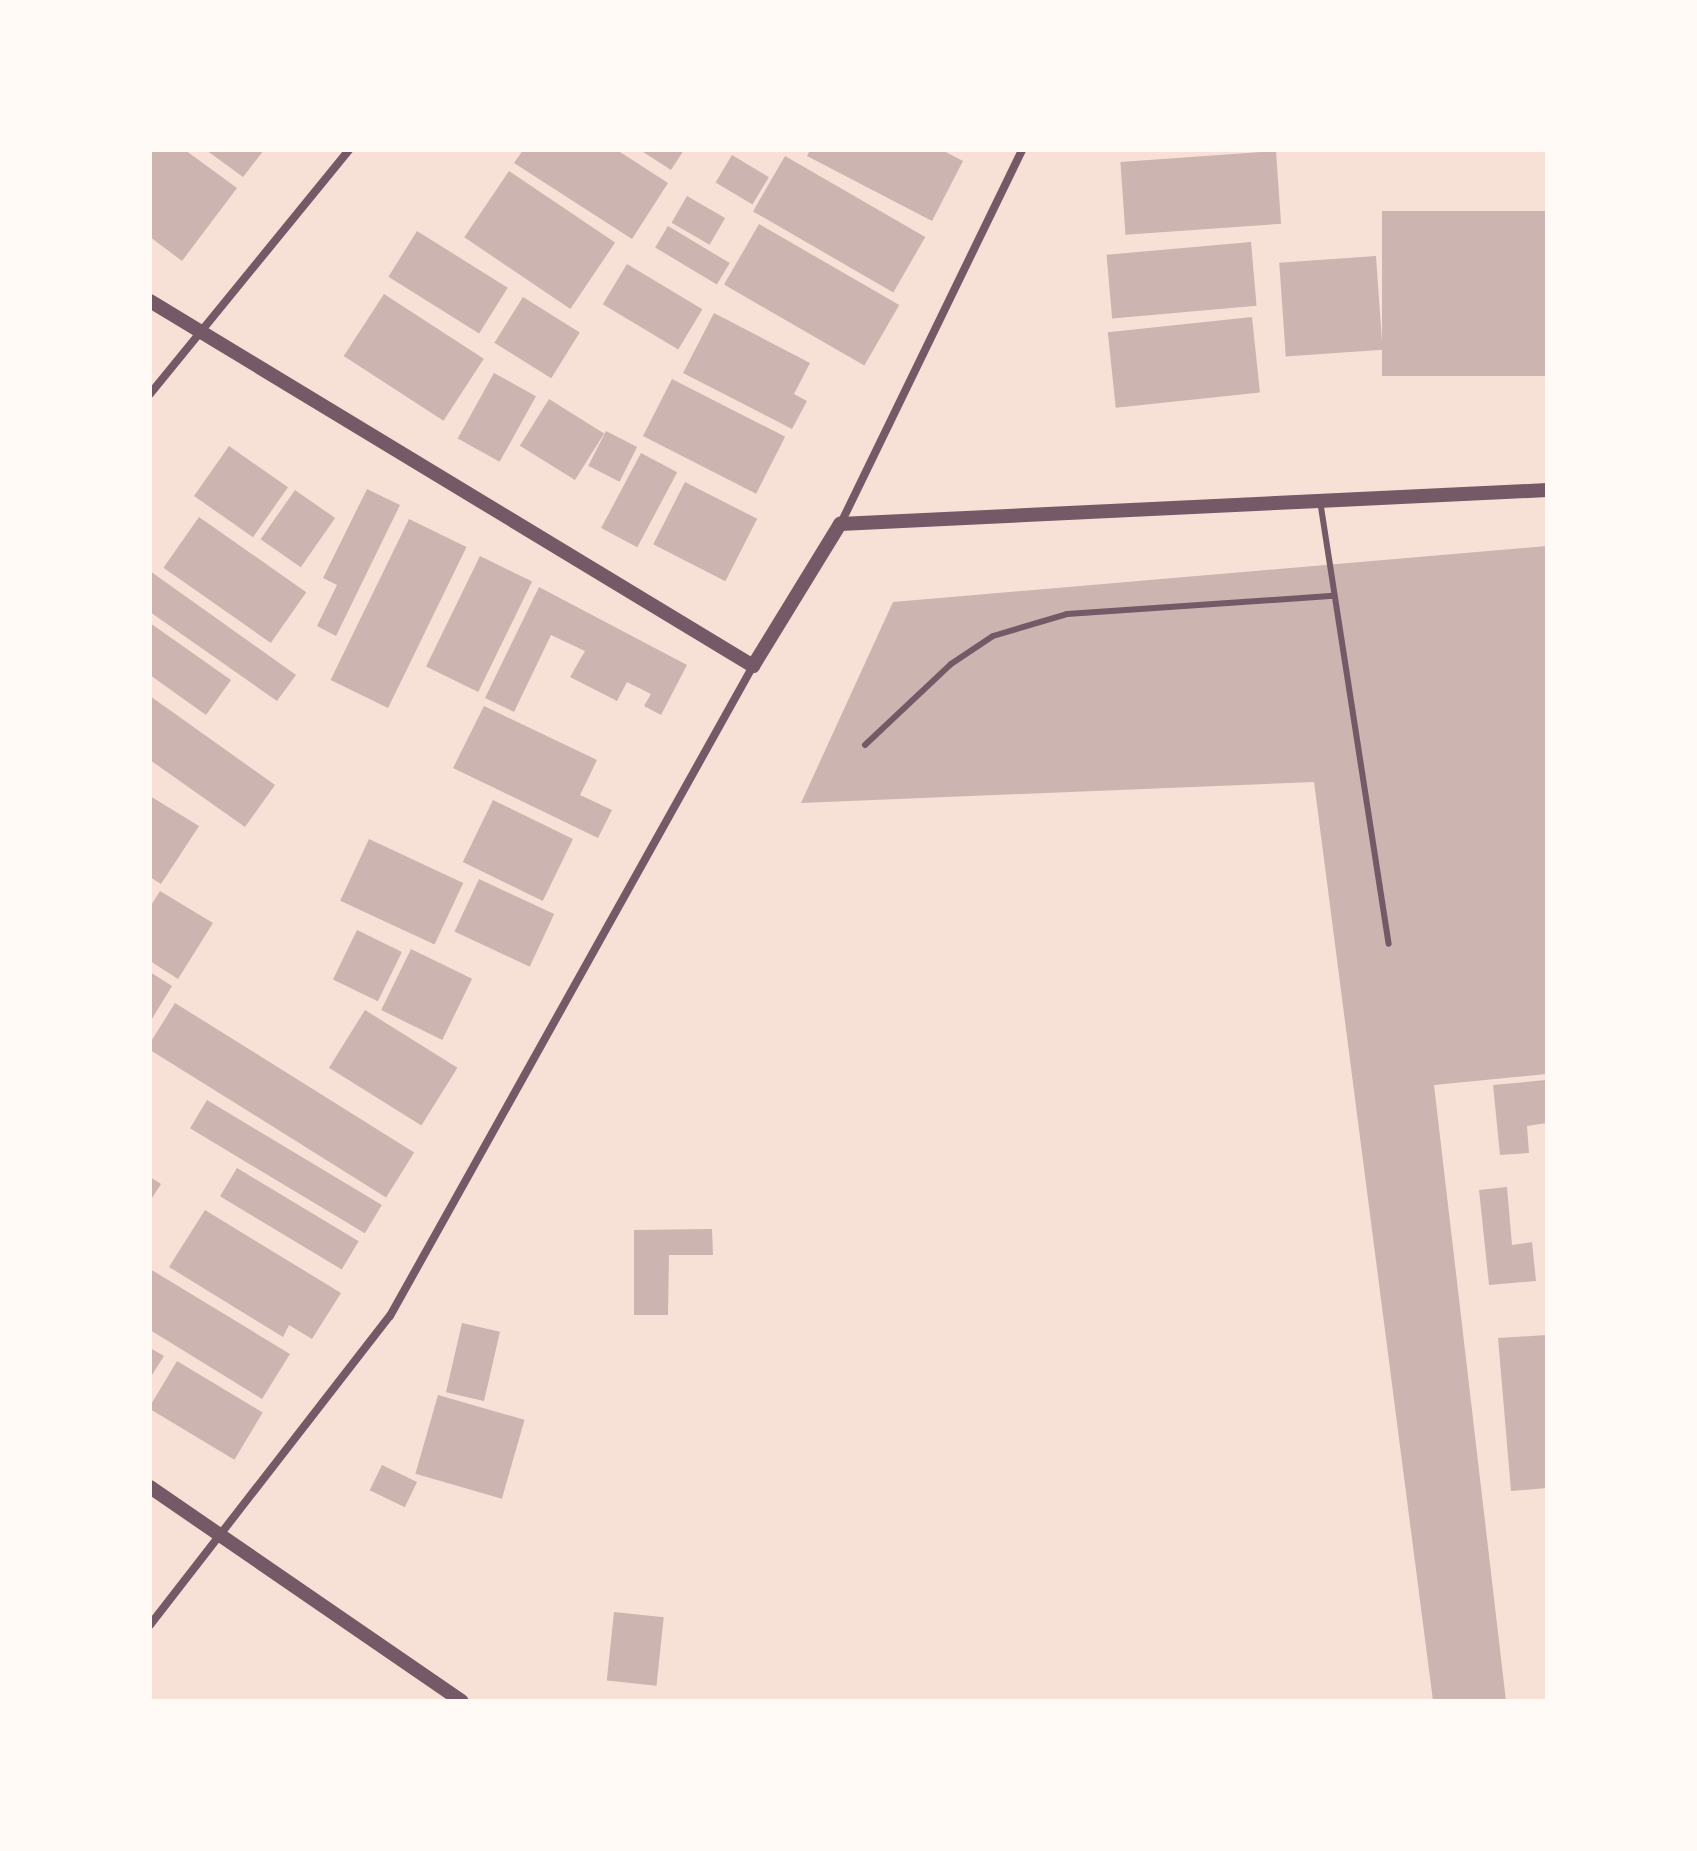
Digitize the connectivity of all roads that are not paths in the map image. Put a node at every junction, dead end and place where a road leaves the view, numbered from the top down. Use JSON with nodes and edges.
{"nodes":[{"id":1,"x":349,"y":150,"type":"edge"},
{"id":2,"x":1022,"y":150,"type":"edge"},
{"id":3,"x":150,"y":301,"type":"edge"},
{"id":4,"x":201,"y":330,"type":"junction"},
{"id":5,"x":150,"y":394,"type":"edge"},
{"id":6,"x":1547,"y":490,"type":"edge"},
{"id":7,"x":1321,"y":507,"type":"junction"},
{"id":8,"x":840,"y":524,"type":"junction"},
{"id":9,"x":1333,"y":596,"type":"junction"},
{"id":10,"x":753,"y":666,"type":"junction"},
{"id":11,"x":865,"y":745,"type":"dead end"},
{"id":12,"x":1389,"y":944,"type":"dead end"},
{"id":13,"x":150,"y":1487,"type":"edge"},
{"id":14,"x":224,"y":1536,"type":"junction"},
{"id":15,"x":150,"y":1625,"type":"edge"},
{"id":16,"x":461,"y":1701,"type":"edge"}],
"edges":[{"from":1,"to":4,"type":"street"},
{"from":2,"to":8,"type":"street"},
{"from":3,"to":4,"type":"street"},
{"from":4,"to":5,"type":"street"},
{"from":4,"to":10,"type":"street"},
{"from":6,"to":7,"type":"street"},
{"from":7,"to":8,"type":"street"},
{"from":7,"to":9,"type":"lane"},
{"from":8,"to":10,"type":"street"},
{"from":9,"to":11,"type":"lane"},
{"from":9,"to":12,"type":"lane"},
{"from":10,"to":14,"type":"street"},
{"from":13,"to":14,"type":"street"},
{"from":14,"to":15,"type":"street"},
{"from":14,"to":16,"type":"street"}]}
